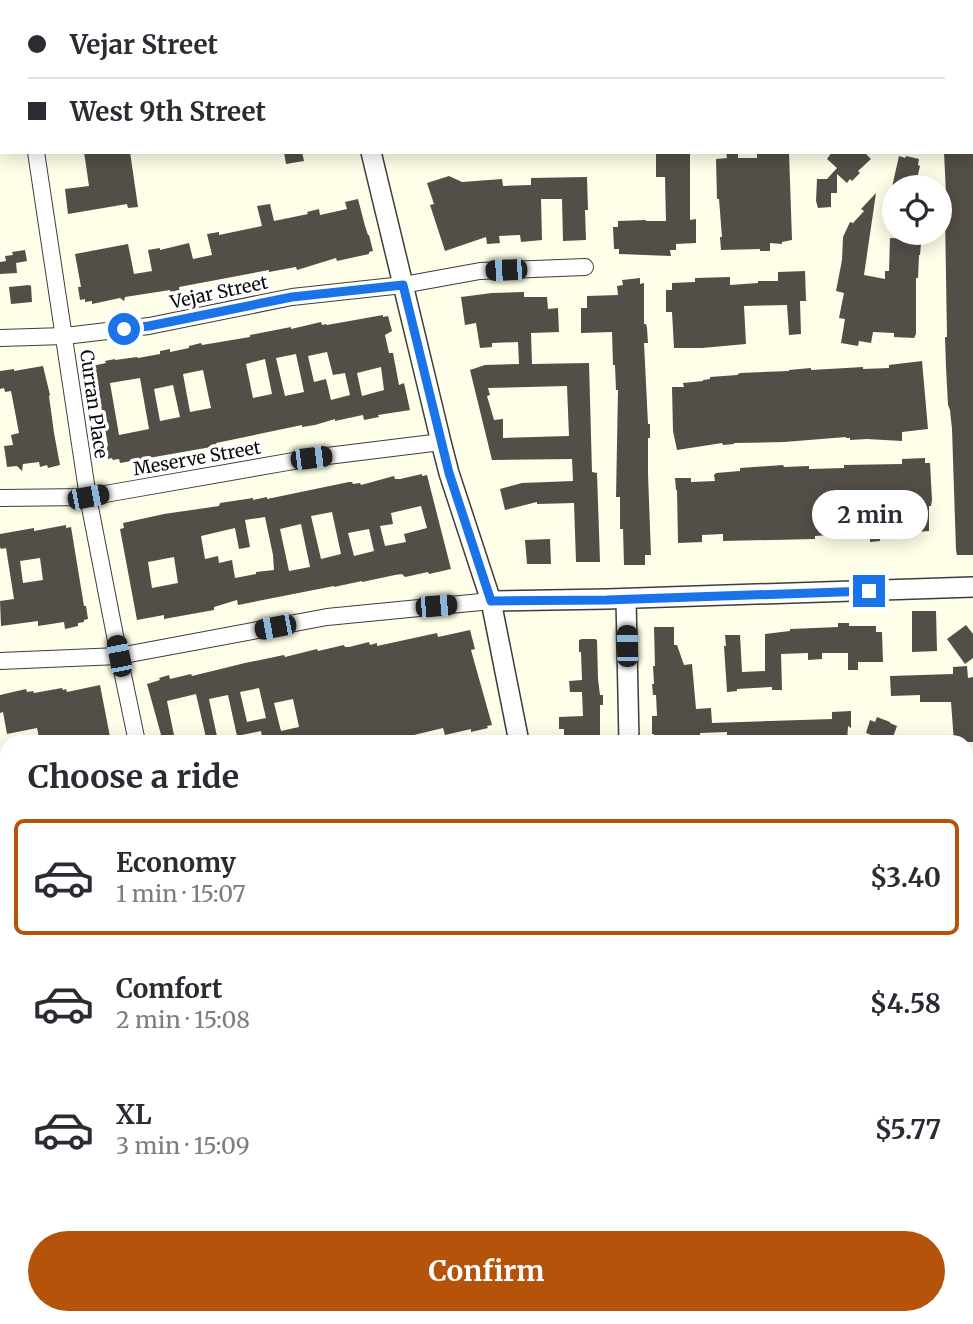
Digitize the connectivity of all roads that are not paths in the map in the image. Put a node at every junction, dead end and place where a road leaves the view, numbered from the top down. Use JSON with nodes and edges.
{"nodes":[{"id":1,"x":36,"y":154,"type":"edge"},
{"id":2,"x":371,"y":154,"type":"edge"},
{"id":3,"x":585,"y":267,"type":"dead end"},
{"id":4,"x":403,"y":285,"type":"junction"},
{"id":5,"x":65,"y":337,"type":"junction"},
{"id":6,"x":0,"y":338,"type":"edge"},
{"id":7,"x":441,"y":442,"type":"junction"},
{"id":8,"x":88,"y":497,"type":"junction"},
{"id":9,"x":0,"y":498,"type":"edge"},
{"id":10,"x":973,"y":587,"type":"edge"},
{"id":11,"x":626,"y":599,"type":"junction"},
{"id":12,"x":491,"y":601,"type":"junction"},
{"id":13,"x":119,"y":656,"type":"junction"},
{"id":14,"x":0,"y":661,"type":"edge"},
{"id":15,"x":136,"y":735,"type":"edge"},
{"id":16,"x":518,"y":735,"type":"edge"},
{"id":17,"x":629,"y":735,"type":"edge"}],
"edges":[{"from":1,"to":5,"type":"street","name":"Curran Place"},
{"from":2,"to":4,"type":"street"},
{"from":3,"to":4,"type":"street","name":"Vejar Street"},
{"from":4,"to":5,"type":"street","name":"Vejar Street"},
{"from":4,"to":7,"type":"street"},
{"from":5,"to":6,"type":"street","name":"Vejar Street"},
{"from":5,"to":8,"type":"street","name":"Curran Place"},
{"from":7,"to":8,"type":"street","name":"Meserve Street"},
{"from":7,"to":12,"type":"street"},
{"from":8,"to":9,"type":"street","name":"Meserve Street"},
{"from":8,"to":13,"type":"street","name":"Curran Place"},
{"from":10,"to":11,"type":"street"},
{"from":11,"to":12,"type":"street"},
{"from":11,"to":17,"type":"street"},
{"from":12,"to":13,"type":"street"},
{"from":12,"to":16,"type":"street"},
{"from":13,"to":14,"type":"street"},
{"from":13,"to":15,"type":"street","name":"Curran Place"}]}
